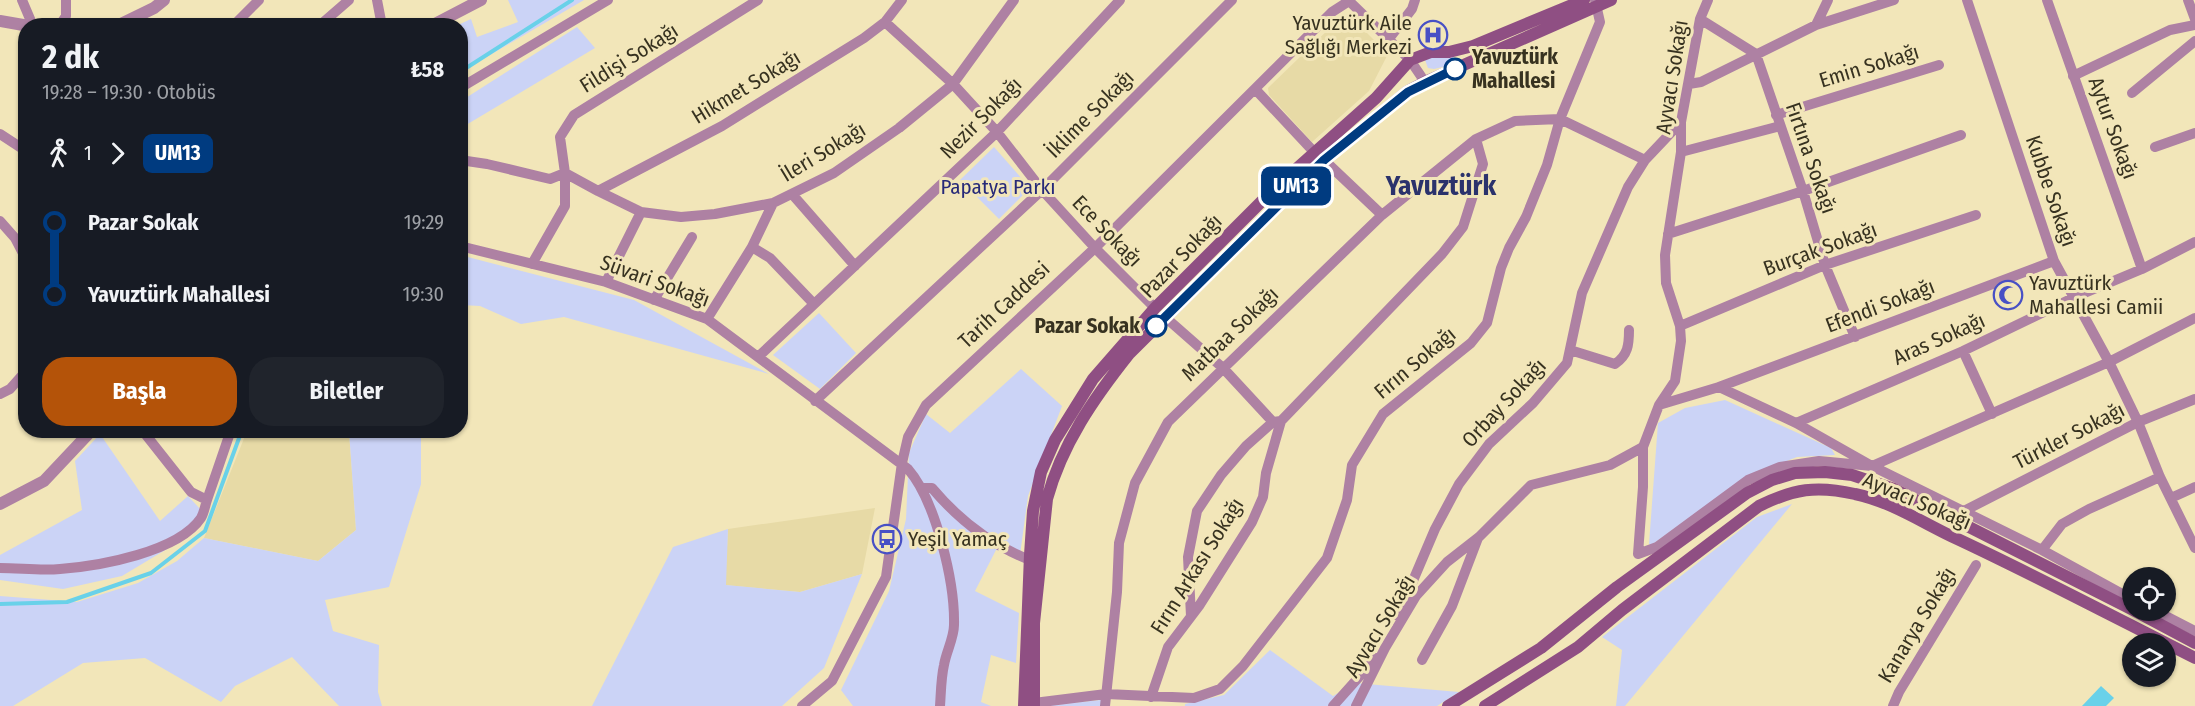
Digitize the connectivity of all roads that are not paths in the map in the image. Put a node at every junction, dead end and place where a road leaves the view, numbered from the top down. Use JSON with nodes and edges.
{"nodes":[{"id":1,"x":22,"y":0,"type":"edge"},
{"id":2,"x":66,"y":0,"type":"edge"},
{"id":3,"x":164,"y":0,"type":"edge"},
{"id":4,"x":259,"y":0,"type":"edge"},
{"id":5,"x":349,"y":0,"type":"edge"},
{"id":6,"x":377,"y":0,"type":"edge"},
{"id":7,"x":481,"y":0,"type":"edge"},
{"id":8,"x":608,"y":0,"type":"edge"},
{"id":9,"x":758,"y":0,"type":"edge"},
{"id":10,"x":902,"y":0,"type":"edge"},
{"id":11,"x":1014,"y":0,"type":"edge"},
{"id":12,"x":1120,"y":0,"type":"edge"},
{"id":13,"x":1232,"y":0,"type":"edge"},
{"id":14,"x":1415,"y":0,"type":"edge"},
{"id":15,"x":1584,"y":0,"type":"edge"},
{"id":16,"x":1611,"y":0,"type":"edge"},
{"id":17,"x":1708,"y":0,"type":"edge"},
{"id":18,"x":1894,"y":0,"type":"edge"},
{"id":19,"x":1967,"y":0,"type":"edge"},
{"id":20,"x":2047,"y":0,"type":"edge"},
{"id":21,"x":2188,"y":0,"type":"edge"},
{"id":22,"x":1349,"y":1,"type":"edge"},
{"id":23,"x":1826,"y":1,"type":"edge"},
{"id":24,"x":1596,"y":3,"type":"edge"},
{"id":25,"x":28,"y":18,"type":"edge"},
{"id":26,"x":65,"y":18,"type":"edge"},
{"id":27,"x":133,"y":18,"type":"edge"},
{"id":28,"x":241,"y":18,"type":"edge"},
{"id":29,"x":328,"y":18,"type":"edge"},
{"id":30,"x":380,"y":18,"type":"edge"},
{"id":31,"x":446,"y":18,"type":"edge"},
{"id":32,"x":1700,"y":19,"type":"junction"},
{"id":33,"x":2195,"y":19,"type":"edge"},
{"id":34,"x":0,"y":21,"type":"edge"},
{"id":35,"x":885,"y":22,"type":"junction"},
{"id":36,"x":18,"y":24,"type":"edge"},
{"id":37,"x":1816,"y":25,"type":"junction"},
{"id":38,"x":2195,"y":25,"type":"edge"},
{"id":39,"x":1388,"y":40,"type":"junction"},
{"id":40,"x":2195,"y":41,"type":"edge"},
{"id":41,"x":1756,"y":54,"type":"junction"},
{"id":42,"x":1410,"y":60,"type":"junction"},
{"id":43,"x":1939,"y":65,"type":"dead end"},
{"id":44,"x":2073,"y":76,"type":"junction"},
{"id":45,"x":1425,"y":82,"type":"junction"},
{"id":46,"x":468,"y":83,"type":"edge"},
{"id":47,"x":953,"y":84,"type":"junction"},
{"id":48,"x":1689,"y":84,"type":"junction"},
{"id":49,"x":1255,"y":88,"type":"junction"},
{"id":50,"x":2132,"y":93,"type":"dead end"},
{"id":51,"x":1560,"y":119,"type":"junction"},
{"id":52,"x":1778,"y":120,"type":"junction"},
{"id":53,"x":1681,"y":122,"type":"junction"},
{"id":54,"x":997,"y":132,"type":"junction"},
{"id":55,"x":2195,"y":133,"type":"edge"},
{"id":56,"x":0,"y":134,"type":"edge"},
{"id":57,"x":1960,"y":135,"type":"dead end"},
{"id":58,"x":1476,"y":139,"type":"junction"},
{"id":59,"x":18,"y":146,"type":"edge"},
{"id":60,"x":2155,"y":147,"type":"dead end"},
{"id":61,"x":1681,"y":152,"type":"junction"},
{"id":62,"x":1319,"y":156,"type":"junction"},
{"id":63,"x":1645,"y":160,"type":"junction"},
{"id":64,"x":468,"y":161,"type":"edge"},
{"id":65,"x":565,"y":173,"type":"junction"},
{"id":66,"x":1042,"y":190,"type":"junction"},
{"id":67,"x":598,"y":191,"type":"junction"},
{"id":68,"x":1803,"y":191,"type":"junction"},
{"id":69,"x":792,"y":194,"type":"junction"},
{"id":70,"x":773,"y":203,"type":"junction"},
{"id":71,"x":641,"y":212,"type":"junction"},
{"id":72,"x":1382,"y":215,"type":"junction"},
{"id":73,"x":1976,"y":215,"type":"dead end"},
{"id":74,"x":0,"y":221,"type":"edge"},
{"id":75,"x":1668,"y":234,"type":"junction"},
{"id":76,"x":692,"y":237,"type":"dead end"},
{"id":77,"x":2195,"y":242,"type":"edge"},
{"id":78,"x":18,"y":244,"type":"edge"},
{"id":79,"x":752,"y":247,"type":"junction"},
{"id":80,"x":468,"y":248,"type":"edge"},
{"id":81,"x":1095,"y":248,"type":"junction"},
{"id":82,"x":2054,"y":261,"type":"junction"},
{"id":83,"x":532,"y":264,"type":"junction"},
{"id":84,"x":1825,"y":265,"type":"junction"},
{"id":85,"x":855,"y":266,"type":"junction"},
{"id":86,"x":2142,"y":269,"type":"junction"},
{"id":87,"x":606,"y":282,"type":"junction"},
{"id":88,"x":2075,"y":297,"type":"junction"},
{"id":89,"x":654,"y":300,"type":"junction"},
{"id":90,"x":814,"y":304,"type":"junction"},
{"id":91,"x":1155,"y":308,"type":"junction"},
{"id":92,"x":1166,"y":317,"type":"junction"},
{"id":93,"x":2195,"y":318,"type":"edge"},
{"id":94,"x":706,"y":319,"type":"junction"},
{"id":95,"x":1680,"y":326,"type":"junction"},
{"id":96,"x":1629,"y":330,"type":"dead end"},
{"id":97,"x":1855,"y":337,"type":"junction"},
{"id":98,"x":1570,"y":350,"type":"junction"},
{"id":99,"x":1963,"y":351,"type":"junction"},
{"id":100,"x":759,"y":356,"type":"junction"},
{"id":101,"x":2109,"y":362,"type":"junction"},
{"id":102,"x":1223,"y":368,"type":"junction"},
{"id":103,"x":18,"y":379,"type":"edge"},
{"id":104,"x":1719,"y":387,"type":"junction"},
{"id":105,"x":0,"y":394,"type":"edge"},
{"id":106,"x":2195,"y":399,"type":"edge"},
{"id":107,"x":815,"y":401,"type":"junction"},
{"id":108,"x":1659,"y":405,"type":"junction"},
{"id":109,"x":1992,"y":414,"type":"junction"},
{"id":110,"x":1277,"y":422,"type":"junction"},
{"id":111,"x":2139,"y":422,"type":"junction"},
{"id":112,"x":1796,"y":423,"type":"junction"},
{"id":113,"x":84,"y":438,"type":"edge"},
{"id":114,"x":148,"y":438,"type":"edge"},
{"id":115,"x":228,"y":438,"type":"edge"},
{"id":116,"x":1643,"y":447,"type":"junction"},
{"id":117,"x":902,"y":463,"type":"junction"},
{"id":118,"x":1872,"y":466,"type":"junction"},
{"id":119,"x":2160,"y":477,"type":"junction"},
{"id":120,"x":2195,"y":487,"type":"edge"},
{"id":121,"x":922,"y":488,"type":"junction"},
{"id":122,"x":2171,"y":498,"type":"junction"},
{"id":123,"x":207,"y":500,"type":"junction"},
{"id":124,"x":0,"y":504,"type":"edge"},
{"id":125,"x":1962,"y":512,"type":"junction"},
{"id":126,"x":1479,"y":537,"type":"junction"},
{"id":127,"x":2195,"y":548,"type":"edge"},
{"id":128,"x":2042,"y":550,"type":"junction"},
{"id":129,"x":1030,"y":560,"type":"junction"},
{"id":130,"x":1976,"y":565,"type":"dead end"},
{"id":131,"x":0,"y":568,"type":"edge"},
{"id":132,"x":2122,"y":594,"type":"edge"},
{"id":133,"x":2122,"y":604,"type":"edge"},
{"id":134,"x":1191,"y":616,"type":"junction"},
{"id":135,"x":2154,"y":621,"type":"edge"},
{"id":136,"x":2175,"y":621,"type":"edge"},
{"id":137,"x":2195,"y":631,"type":"edge"},
{"id":138,"x":2195,"y":643,"type":"edge"},
{"id":139,"x":1385,"y":648,"type":"junction"},
{"id":140,"x":2195,"y":658,"type":"edge"},
{"id":141,"x":1422,"y":660,"type":"dead end"},
{"id":142,"x":1106,"y":694,"type":"junction"},
{"id":143,"x":1151,"y":697,"type":"junction"},
{"id":144,"x":1031,"y":705,"type":"edge"},
{"id":145,"x":802,"y":706,"type":"edge"},
{"id":146,"x":940,"y":706,"type":"edge"},
{"id":147,"x":1105,"y":706,"type":"edge"},
{"id":148,"x":1333,"y":706,"type":"edge"},
{"id":149,"x":1356,"y":706,"type":"edge"},
{"id":150,"x":1448,"y":706,"type":"edge"},
{"id":151,"x":1485,"y":706,"type":"edge"},
{"id":152,"x":1893,"y":706,"type":"edge"}],
"edges":[{"from":1,"to":25,"type":"street"},
{"from":2,"to":26,"type":"street"},
{"from":3,"to":27,"type":"street"},
{"from":4,"to":28,"type":"street"},
{"from":5,"to":29,"type":"street"},
{"from":6,"to":30,"type":"street"},
{"from":7,"to":31,"type":"street"},
{"from":8,"to":46,"type":"street"},
{"from":9,"to":65,"type":"street","name":"Fildişi Sokağı"},
{"from":10,"to":35,"type":"street","name":"Hikmet Sokağı"},
{"from":11,"to":47,"type":"street","name":"İleri Sokağı"},
{"from":12,"to":54,"type":"street","name":"Nezir Sokağı"},
{"from":13,"to":66,"type":"street","name":"İklime Sokağı"},
{"from":14,"to":39,"type":"street"},
{"from":15,"to":42,"type":"main road"},
{"from":16,"to":24,"type":"main road","name":"Pazar Sokağı"},
{"from":17,"to":32,"type":"street","name":"Ayvacı Sokağı"},
{"from":18,"to":37,"type":"street"},
{"from":19,"to":82,"type":"street","name":"Kubbe Sokağı"},
{"from":20,"to":44,"type":"street","name":"Aytur Sokağı"},
{"from":21,"to":33,"type":"street"},
{"from":22,"to":39,"type":"street"},
{"from":22,"to":49,"type":"street","name":"Tarih Caddesi"},
{"from":23,"to":37,"type":"street"},
{"from":24,"to":45,"type":"main road","name":"Pazar Sokağı"},
{"from":24,"to":51,"type":"street","name":"Fırın Sokağı"},
{"from":32,"to":41,"type":"street"},
{"from":32,"to":48,"type":"street","name":"Ayvacı Sokağı"},
{"from":34,"to":36,"type":"street"},
{"from":35,"to":47,"type":"street","name":"Ece Sokağı"},
{"from":35,"to":67,"type":"street","name":"Hikmet Sokağı"},
{"from":37,"to":41,"type":"street"},
{"from":38,"to":44,"type":"street"},
{"from":39,"to":42,"type":"street"},
{"from":40,"to":50,"type":"street"},
{"from":41,"to":48,"type":"street"},
{"from":41,"to":52,"type":"street","name":"Fırtına Sokağı"},
{"from":42,"to":45,"type":"street"},
{"from":42,"to":62,"type":"main road","name":"Pazar Sokağı"},
{"from":43,"to":52,"type":"street","name":"Emin Sokağı"},
{"from":44,"to":86,"type":"street","name":"Aytur Sokağı"},
{"from":45,"to":62,"type":"main road","name":"Pazar Sokağı"},
{"from":47,"to":54,"type":"street","name":"Ece Sokağı"},
{"from":47,"to":69,"type":"street","name":"İleri Sokağı"},
{"from":48,"to":53,"type":"street","name":"Ayvacı Sokağı"},
{"from":49,"to":62,"type":"street"},
{"from":49,"to":81,"type":"street","name":"Tarih Caddesi"},
{"from":51,"to":58,"type":"street","name":"Matbaa Sokağı"},
{"from":51,"to":63,"type":"street"},
{"from":51,"to":143,"type":"street","name":"Fırın Sokağı"},
{"from":52,"to":61,"type":"street","name":"Emin Sokağı"},
{"from":52,"to":68,"type":"street","name":"Fırtına Sokağı"},
{"from":53,"to":61,"type":"street","name":"Ayvacı Sokağı"},
{"from":53,"to":63,"type":"street","name":"Orbay Sokağı"},
{"from":54,"to":66,"type":"street","name":"Ece Sokağı"},
{"from":54,"to":85,"type":"street","name":"Nezir Sokağı"},
{"from":55,"to":60,"type":"street"},
{"from":56,"to":59,"type":"street"},
{"from":57,"to":68,"type":"street"},
{"from":58,"to":72,"type":"street","name":"Matbaa Sokağı"},
{"from":58,"to":110,"type":"street"},
{"from":61,"to":75,"type":"street","name":"Ayvacı Sokağı"},
{"from":62,"to":72,"type":"street"},
{"from":62,"to":91,"type":"main road","name":"Pazar Sokağı"},
{"from":62,"to":92,"type":"main road","name":"Pazar Sokağı"},
{"from":63,"to":98,"type":"street","name":"Orbay Sokağı"},
{"from":64,"to":65,"type":"street"},
{"from":65,"to":67,"type":"street","name":"İleri Sokağı"},
{"from":65,"to":83,"type":"street","name":"Fildişi Sokağı"},
{"from":66,"to":81,"type":"street","name":"Ece Sokağı"},
{"from":66,"to":107,"type":"street","name":"İklime Sokağı"},
{"from":67,"to":71,"type":"street","name":"İleri Sokağı"},
{"from":68,"to":75,"type":"street"},
{"from":68,"to":84,"type":"street","name":"Fırtına Sokağı"},
{"from":69,"to":70,"type":"street","name":"İleri Sokağı"},
{"from":69,"to":85,"type":"street"},
{"from":70,"to":71,"type":"street","name":"İleri Sokağı"},
{"from":70,"to":79,"type":"street"},
{"from":71,"to":87,"type":"street"},
{"from":72,"to":102,"type":"street","name":"Matbaa Sokağı"},
{"from":73,"to":84,"type":"street","name":"Burçak Sokağı"},
{"from":74,"to":78,"type":"street"},
{"from":75,"to":95,"type":"street","name":"Ayvacı Sokağı"},
{"from":76,"to":89,"type":"street"},
{"from":77,"to":86,"type":"street","name":"Aras Sokağı"},
{"from":79,"to":90,"type":"street"},
{"from":79,"to":94,"type":"street"},
{"from":80,"to":83,"type":"street","name":"Süvari Sokağı"},
{"from":81,"to":91,"type":"street","name":"Ece Sokağı"},
{"from":81,"to":117,"type":"street","name":"Tarih Caddesi"},
{"from":82,"to":88,"type":"street","name":"Kubbe Sokağı"},
{"from":82,"to":97,"type":"street","name":"Efendi Sokağı"},
{"from":83,"to":87,"type":"street","name":"Süvari Sokağı"},
{"from":84,"to":95,"type":"street","name":"Burçak Sokağı"},
{"from":84,"to":97,"type":"street","name":"Fırtına Sokağı"},
{"from":85,"to":90,"type":"street","name":"Nezir Sokağı"},
{"from":86,"to":88,"type":"street","name":"Aras Sokağı"},
{"from":87,"to":89,"type":"street","name":"Süvari Sokağı"},
{"from":88,"to":99,"type":"street","name":"Aras Sokağı"},
{"from":88,"to":101,"type":"street","name":"Kubbe Sokağı"},
{"from":89,"to":94,"type":"street","name":"Süvari Sokağı"},
{"from":90,"to":100,"type":"street","name":"Nezir Sokağı"},
{"from":91,"to":129,"type":"main road","name":"Pazar Sokağı"},
{"from":92,"to":102,"type":"street"},
{"from":92,"to":144,"type":"main road","name":"Pazar Sokağı"},
{"from":93,"to":101,"type":"street"},
{"from":94,"to":100,"type":"street","name":"Süvari Sokağı"},
{"from":95,"to":108,"type":"street","name":"Ayvacı Sokağı"},
{"from":96,"to":98,"type":"street"},
{"from":97,"to":104,"type":"street","name":"Efendi Sokağı"},
{"from":98,"to":139,"type":"street","name":"Orbay Sokağı"},
{"from":99,"to":109,"type":"street"},
{"from":99,"to":112,"type":"street","name":"Aras Sokağı"},
{"from":100,"to":107,"type":"street","name":"Süvari Sokağı"},
{"from":101,"to":109,"type":"street"},
{"from":101,"to":111,"type":"street","name":"Kubbe Sokağı"},
{"from":102,"to":110,"type":"street"},
{"from":102,"to":142,"type":"street","name":"Matbaa Sokağı"},
{"from":103,"to":105,"type":"street"},
{"from":104,"to":108,"type":"street"},
{"from":104,"to":112,"type":"street","name":"Ayvacı Sokağı"},
{"from":106,"to":111,"type":"street","name":"Türkler Sokağı"},
{"from":107,"to":117,"type":"street","name":"Süvari Sokağı"},
{"from":108,"to":116,"type":"street","name":"Ayvacı Sokağı"},
{"from":109,"to":118,"type":"street"},
{"from":110,"to":134,"type":"street","name":"Fırın Arkası Sokağı"},
{"from":110,"to":134,"type":"street"},
{"from":111,"to":119,"type":"street","name":"Kubbe Sokağı"},
{"from":111,"to":125,"type":"street","name":"Türkler Sokağı"},
{"from":112,"to":118,"type":"street","name":"Ayvacı Sokağı"},
{"from":113,"to":124,"type":"street"},
{"from":114,"to":123,"type":"street"},
{"from":115,"to":123,"type":"street"},
{"from":116,"to":118,"type":"street"},
{"from":116,"to":126,"type":"street","name":"Ayvacı Sokağı"},
{"from":117,"to":121,"type":"street","name":"Süvari Sokağı"},
{"from":117,"to":145,"type":"street","name":"Tarih Caddesi"},
{"from":118,"to":125,"type":"street","name":"Ayvacı Sokağı"},
{"from":119,"to":122,"type":"street","name":"Kubbe Sokağı"},
{"from":119,"to":128,"type":"street"},
{"from":120,"to":122,"type":"street"},
{"from":121,"to":129,"type":"street"},
{"from":121,"to":146,"type":"street"},
{"from":122,"to":127,"type":"street","name":"Kubbe Sokağı"},
{"from":123,"to":131,"type":"street"},
{"from":125,"to":128,"type":"street","name":"Ayvacı Sokağı"},
{"from":126,"to":139,"type":"street","name":"Ayvacı Sokağı"},
{"from":126,"to":141,"type":"street"},
{"from":128,"to":132,"type":"street","name":"Ayvacı Sokağı"},
{"from":129,"to":144,"type":"main road","name":"Pazar Sokağı"},
{"from":130,"to":152,"type":"street","name":"Kanarya Sokağı"},
{"from":133,"to":150,"type":"main road"},
{"from":134,"to":143,"type":"street","name":"Fırın Arkası Sokağı"},
{"from":135,"to":138,"type":"main road"},
{"from":136,"to":137,"type":"street"},
{"from":139,"to":148,"type":"street"},
{"from":139,"to":149,"type":"street","name":"Ayvacı Sokağı"},
{"from":140,"to":151,"type":"main road","name":"Ayvacı Sokağı"},
{"from":142,"to":143,"type":"street","name":"Fırın Sokağı"},
{"from":142,"to":144,"type":"street","name":"Fırın Sokağı"},
{"from":142,"to":147,"type":"street","name":"Matbaa Sokağı"}]}
